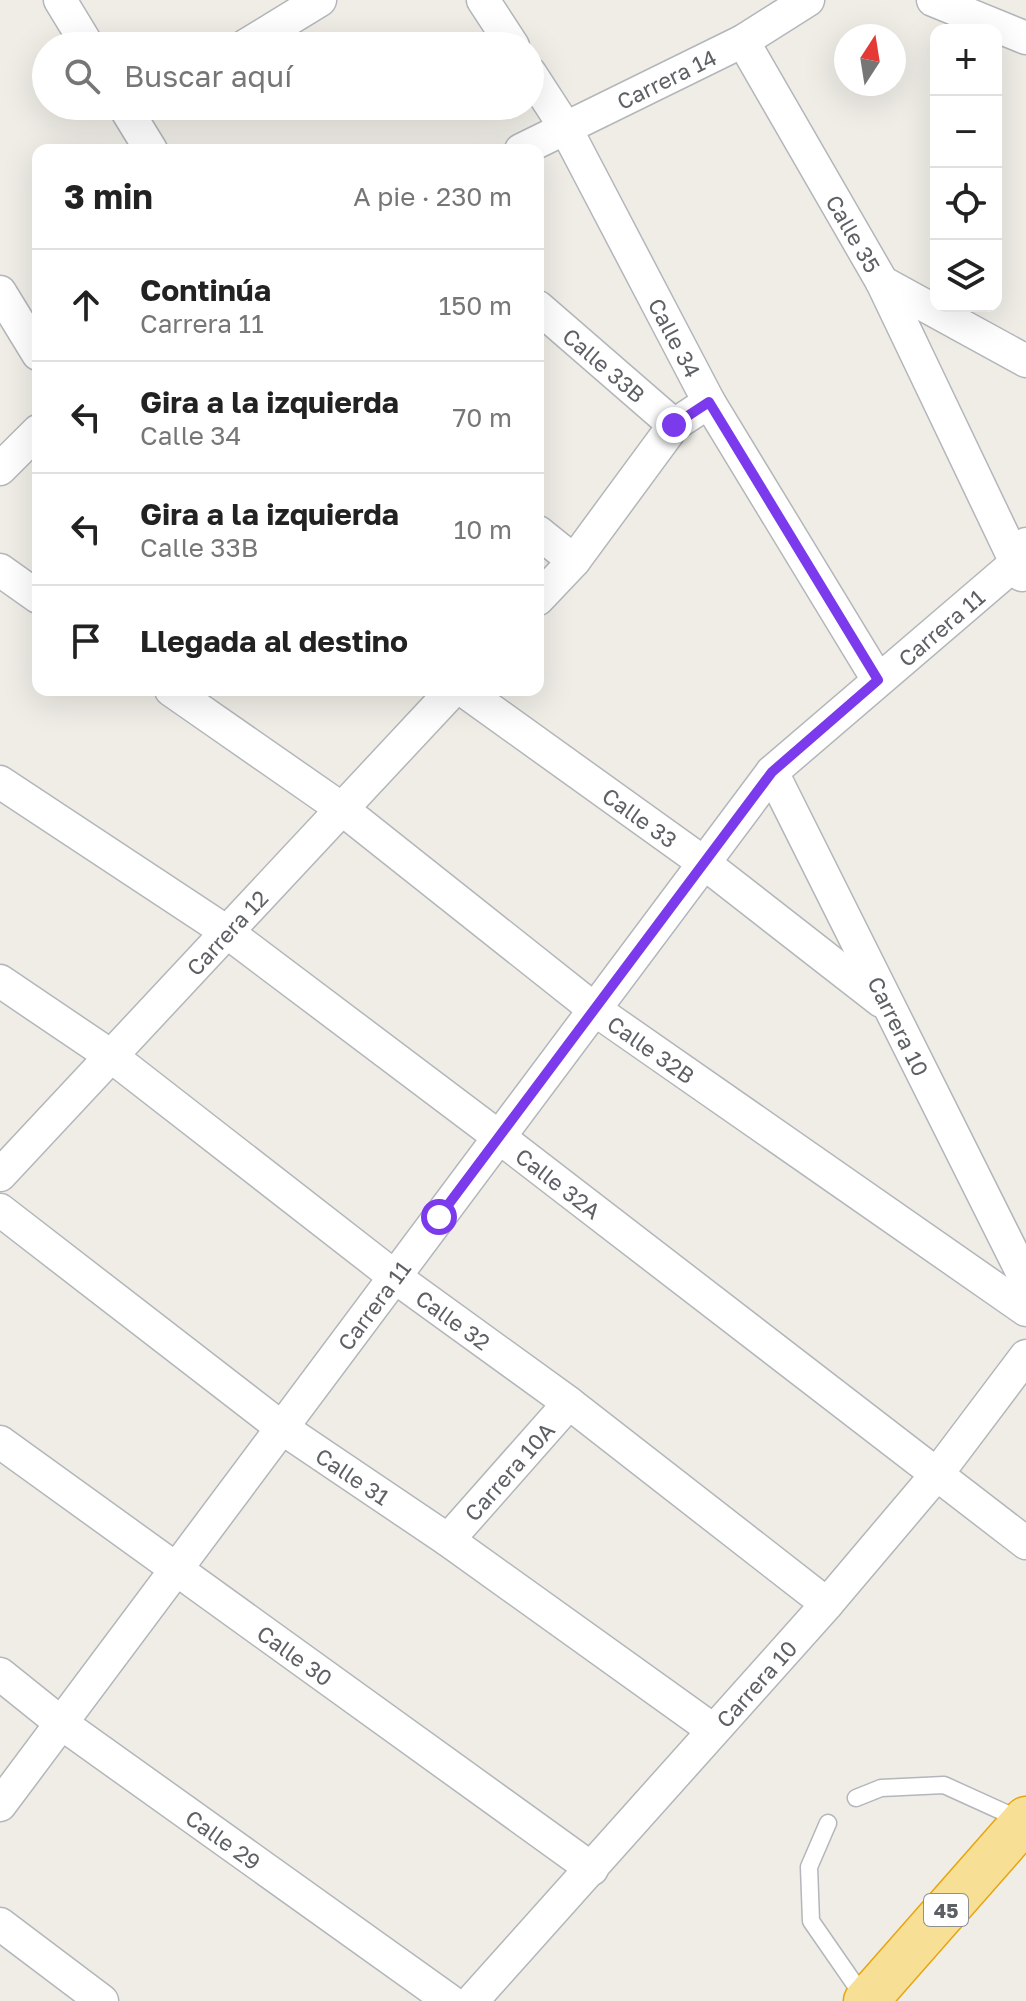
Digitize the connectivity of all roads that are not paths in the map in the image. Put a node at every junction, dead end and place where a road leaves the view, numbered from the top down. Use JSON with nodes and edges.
{"nodes":[{"id":1,"x":60,"y":0,"type":"edge"},
{"id":2,"x":320,"y":0,"type":"edge"},
{"id":3,"x":483,"y":0,"type":"edge"},
{"id":4,"x":808,"y":0,"type":"edge"},
{"id":5,"x":933,"y":0,"type":"edge"},
{"id":6,"x":79,"y":32,"type":"edge"},
{"id":7,"x":268,"y":32,"type":"edge"},
{"id":8,"x":504,"y":32,"type":"edge"},
{"id":9,"x":1026,"y":38,"type":"edge"},
{"id":10,"x":743,"y":41,"type":"junction"},
{"id":11,"x":544,"y":95,"type":"edge"},
{"id":12,"x":138,"y":120,"type":"edge"},
{"id":13,"x":565,"y":127,"type":"junction"},
{"id":14,"x":148,"y":144,"type":"edge"},
{"id":15,"x":532,"y":144,"type":"edge"},
{"id":16,"x":882,"y":282,"type":"junction"},
{"id":17,"x":0,"y":292,"type":"edge"},
{"id":18,"x":544,"y":312,"type":"edge"},
{"id":19,"x":32,"y":344,"type":"edge"},
{"id":20,"x":1026,"y":361,"type":"edge"},
{"id":21,"x":709,"y":402,"type":"junction"},
{"id":22,"x":674,"y":425,"type":"junction"},
{"id":23,"x":32,"y":437,"type":"edge"},
{"id":24,"x":0,"y":469,"type":"edge"},
{"id":25,"x":544,"y":537,"type":"edge"},
{"id":26,"x":574,"y":561,"type":"junction"},
{"id":27,"x":1023,"y":563,"type":"edge"},
{"id":28,"x":0,"y":570,"type":"edge"},
{"id":29,"x":32,"y":593,"type":"edge"},
{"id":30,"x":544,"y":593,"type":"edge"},
{"id":31,"x":878,"y":680,"type":"junction"},
{"id":32,"x":180,"y":696,"type":"edge"},
{"id":33,"x":447,"y":696,"type":"edge"},
{"id":34,"x":471,"y":696,"type":"edge"},
{"id":35,"x":772,"y":772,"type":"junction"},
{"id":36,"x":0,"y":782,"type":"edge"},
{"id":37,"x":342,"y":809,"type":"junction"},
{"id":38,"x":704,"y":863,"type":"junction"},
{"id":39,"x":227,"y":932,"type":"junction"},
{"id":40,"x":0,"y":981,"type":"edge"},
{"id":41,"x":889,"y":1008,"type":"junction"},
{"id":42,"x":594,"y":1009,"type":"junction"},
{"id":43,"x":111,"y":1056,"type":"junction"},
{"id":44,"x":499,"y":1137,"type":"junction"},
{"id":45,"x":0,"y":1175,"type":"edge"},
{"id":46,"x":0,"y":1210,"type":"edge"},
{"id":47,"x":395,"y":1277,"type":"junction"},
{"id":48,"x":1026,"y":1280,"type":"edge"},
{"id":49,"x":1026,"y":1310,"type":"edge"},
{"id":50,"x":1026,"y":1356,"type":"edge"},
{"id":51,"x":569,"y":1403,"type":"junction"},
{"id":52,"x":282,"y":1428,"type":"junction"},
{"id":53,"x":0,"y":1442,"type":"edge"},
{"id":54,"x":937,"y":1474,"type":"junction"},
{"id":55,"x":448,"y":1540,"type":"junction"},
{"id":56,"x":1026,"y":1543,"type":"edge"},
{"id":57,"x":177,"y":1570,"type":"junction"},
{"id":58,"x":827,"y":1604,"type":"junction"},
{"id":59,"x":0,"y":1674,"type":"edge"},
{"id":60,"x":61,"y":1723,"type":"junction"},
{"id":61,"x":713,"y":1730,"type":"junction"},
{"id":62,"x":856,"y":1798,"type":"dead end"},
{"id":63,"x":0,"y":1805,"type":"edge"},
{"id":64,"x":1025,"y":1820,"type":"edge"},
{"id":65,"x":828,"y":1823,"type":"dead end"},
{"id":66,"x":592,"y":1869,"type":"junction"},
{"id":67,"x":0,"y":1924,"type":"edge"},
{"id":68,"x":102,"y":2001,"type":"edge"},
{"id":69,"x":450,"y":2001,"type":"edge"},
{"id":70,"x":472,"y":2001,"type":"edge"},
{"id":71,"x":866,"y":2001,"type":"edge"}],
"edges":[{"from":1,"to":6,"type":"street"},
{"from":2,"to":7,"type":"street"},
{"from":3,"to":8,"type":"street"},
{"from":4,"to":10,"type":"street","name":"Carrera 14"},
{"from":5,"to":9,"type":"street"},
{"from":10,"to":13,"type":"street","name":"Carrera 14"},
{"from":10,"to":16,"type":"street","name":"Calle 35"},
{"from":11,"to":13,"type":"street","name":"Calle 34"},
{"from":12,"to":14,"type":"street"},
{"from":13,"to":15,"type":"street","name":"Carrera 14"},
{"from":13,"to":21,"type":"street","name":"Calle 34"},
{"from":16,"to":20,"type":"street","name":"Calle 35"},
{"from":16,"to":27,"type":"street"},
{"from":17,"to":19,"type":"street"},
{"from":18,"to":22,"type":"street","name":"Calle 33B"},
{"from":21,"to":22,"type":"street"},
{"from":21,"to":31,"type":"street","name":"Calle 34"},
{"from":22,"to":26,"type":"street"},
{"from":23,"to":24,"type":"street"},
{"from":25,"to":26,"type":"street"},
{"from":26,"to":30,"type":"street"},
{"from":27,"to":31,"type":"street","name":"Carrera 11"},
{"from":28,"to":29,"type":"street"},
{"from":31,"to":35,"type":"street","name":"Carrera 11"},
{"from":32,"to":37,"type":"street","name":"Calle 32B"},
{"from":33,"to":37,"type":"street","name":"Carrera 12"},
{"from":34,"to":38,"type":"street","name":"Calle 33"},
{"from":35,"to":38,"type":"street","name":"Carrera 11"},
{"from":35,"to":41,"type":"street","name":"Carrera 10"},
{"from":36,"to":39,"type":"street","name":"Calle 32A"},
{"from":37,"to":39,"type":"street","name":"Carrera 12"},
{"from":37,"to":42,"type":"street","name":"Calle 32B"},
{"from":38,"to":41,"type":"street","name":"Calle 33"},
{"from":38,"to":42,"type":"street","name":"Carrera 11"},
{"from":39,"to":43,"type":"street","name":"Carrera 12"},
{"from":39,"to":44,"type":"street","name":"Calle 32A"},
{"from":40,"to":43,"type":"street","name":"Calle 32"},
{"from":41,"to":48,"type":"street","name":"Carrera 10"},
{"from":42,"to":44,"type":"street","name":"Carrera 11"},
{"from":42,"to":49,"type":"street","name":"Calle 32B"},
{"from":43,"to":45,"type":"street","name":"Carrera 12"},
{"from":43,"to":47,"type":"street","name":"Calle 32"},
{"from":44,"to":47,"type":"street","name":"Carrera 11"},
{"from":44,"to":54,"type":"street","name":"Calle 32A"},
{"from":46,"to":52,"type":"street","name":"Calle 31"},
{"from":47,"to":51,"type":"street","name":"Calle 32"},
{"from":47,"to":52,"type":"street","name":"Carrera 11"},
{"from":50,"to":54,"type":"street","name":"Carrera 10"},
{"from":51,"to":55,"type":"street","name":"Carrera 10A"},
{"from":51,"to":58,"type":"street","name":"Calle 32"},
{"from":52,"to":55,"type":"street","name":"Calle 31"},
{"from":52,"to":57,"type":"street","name":"Carrera 11"},
{"from":53,"to":57,"type":"street","name":"Calle 30"},
{"from":54,"to":56,"type":"street","name":"Calle 32A"},
{"from":54,"to":58,"type":"street","name":"Carrera 10"},
{"from":55,"to":61,"type":"street","name":"Calle 31"},
{"from":57,"to":60,"type":"street","name":"Carrera 11"},
{"from":57,"to":66,"type":"street","name":"Calle 30"},
{"from":58,"to":61,"type":"street","name":"Carrera 10"},
{"from":59,"to":60,"type":"street","name":"Calle 29"},
{"from":60,"to":63,"type":"street","name":"Carrera 11"},
{"from":60,"to":69,"type":"street","name":"Calle 29"},
{"from":61,"to":66,"type":"street","name":"Carrera 10"},
{"from":62,"to":64,"type":"lane"},
{"from":64,"to":71,"type":"highway","number":"45"},
{"from":65,"to":71,"type":"lane"},
{"from":66,"to":70,"type":"street","name":"Carrera 10"},
{"from":67,"to":68,"type":"street"}]}
